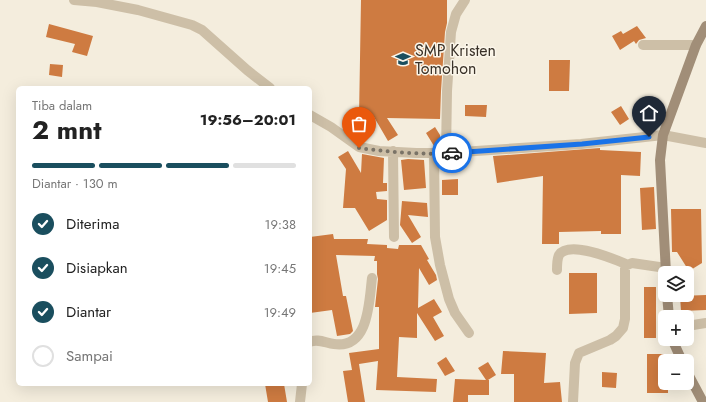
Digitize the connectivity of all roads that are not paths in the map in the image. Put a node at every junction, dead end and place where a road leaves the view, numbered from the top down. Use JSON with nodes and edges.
{"nodes":[{"id":1,"x":74,"y":0,"type":"edge"},
{"id":2,"x":465,"y":0,"type":"edge"},
{"id":3,"x":97,"y":1,"type":"edge"},
{"id":4,"x":706,"y":26,"type":"edge"},
{"id":5,"x":643,"y":45,"type":"dead end"},
{"id":6,"x":696,"y":45,"type":"junction"},
{"id":7,"x":267,"y":86,"type":"edge"},
{"id":8,"x":312,"y":116,"type":"edge"},
{"id":9,"x":663,"y":135,"type":"junction"},
{"id":10,"x":706,"y":143,"type":"edge"},
{"id":11,"x":393,"y":151,"type":"junction"},
{"id":12,"x":434,"y":153,"type":"junction"},
{"id":13,"x":446,"y":153,"type":"junction"},
{"id":14,"x":394,"y":237,"type":"dead end"},
{"id":15,"x":626,"y":264,"type":"junction"},
{"id":16,"x":666,"y":266,"type":"edge"},
{"id":17,"x":658,"y":269,"type":"edge"},
{"id":18,"x":557,"y":270,"type":"dead end"},
{"id":19,"x":372,"y":278,"type":"dead end"},
{"id":20,"x":706,"y":323,"type":"edge"},
{"id":21,"x":694,"y":325,"type":"edge"},
{"id":22,"x":469,"y":333,"type":"dead end"},
{"id":23,"x":312,"y":341,"type":"edge"},
{"id":24,"x":694,"y":385,"type":"edge"},
{"id":25,"x":302,"y":386,"type":"edge"},
{"id":26,"x":300,"y":402,"type":"edge"},
{"id":27,"x":573,"y":402,"type":"edge"},
{"id":28,"x":703,"y":402,"type":"edge"}],
"edges":[{"from":1,"to":3,"type":"street"},
{"from":2,"to":13,"type":"street"},
{"from":3,"to":7,"type":"street"},
{"from":4,"to":6,"type":"main road"},
{"from":5,"to":6,"type":"street"},
{"from":6,"to":9,"type":"main road"},
{"from":8,"to":11,"type":"street"},
{"from":9,"to":10,"type":"street"},
{"from":9,"to":13,"type":"street"},
{"from":9,"to":16,"type":"main road"},
{"from":11,"to":12,"type":"street"},
{"from":11,"to":14,"type":"street"},
{"from":12,"to":13,"type":"street"},
{"from":12,"to":22,"type":"street"},
{"from":15,"to":17,"type":"street"},
{"from":15,"to":18,"type":"street"},
{"from":15,"to":27,"type":"street"},
{"from":19,"to":23,"type":"street"},
{"from":20,"to":21,"type":"street"},
{"from":24,"to":28,"type":"main road"},
{"from":25,"to":26,"type":"street"}]}
